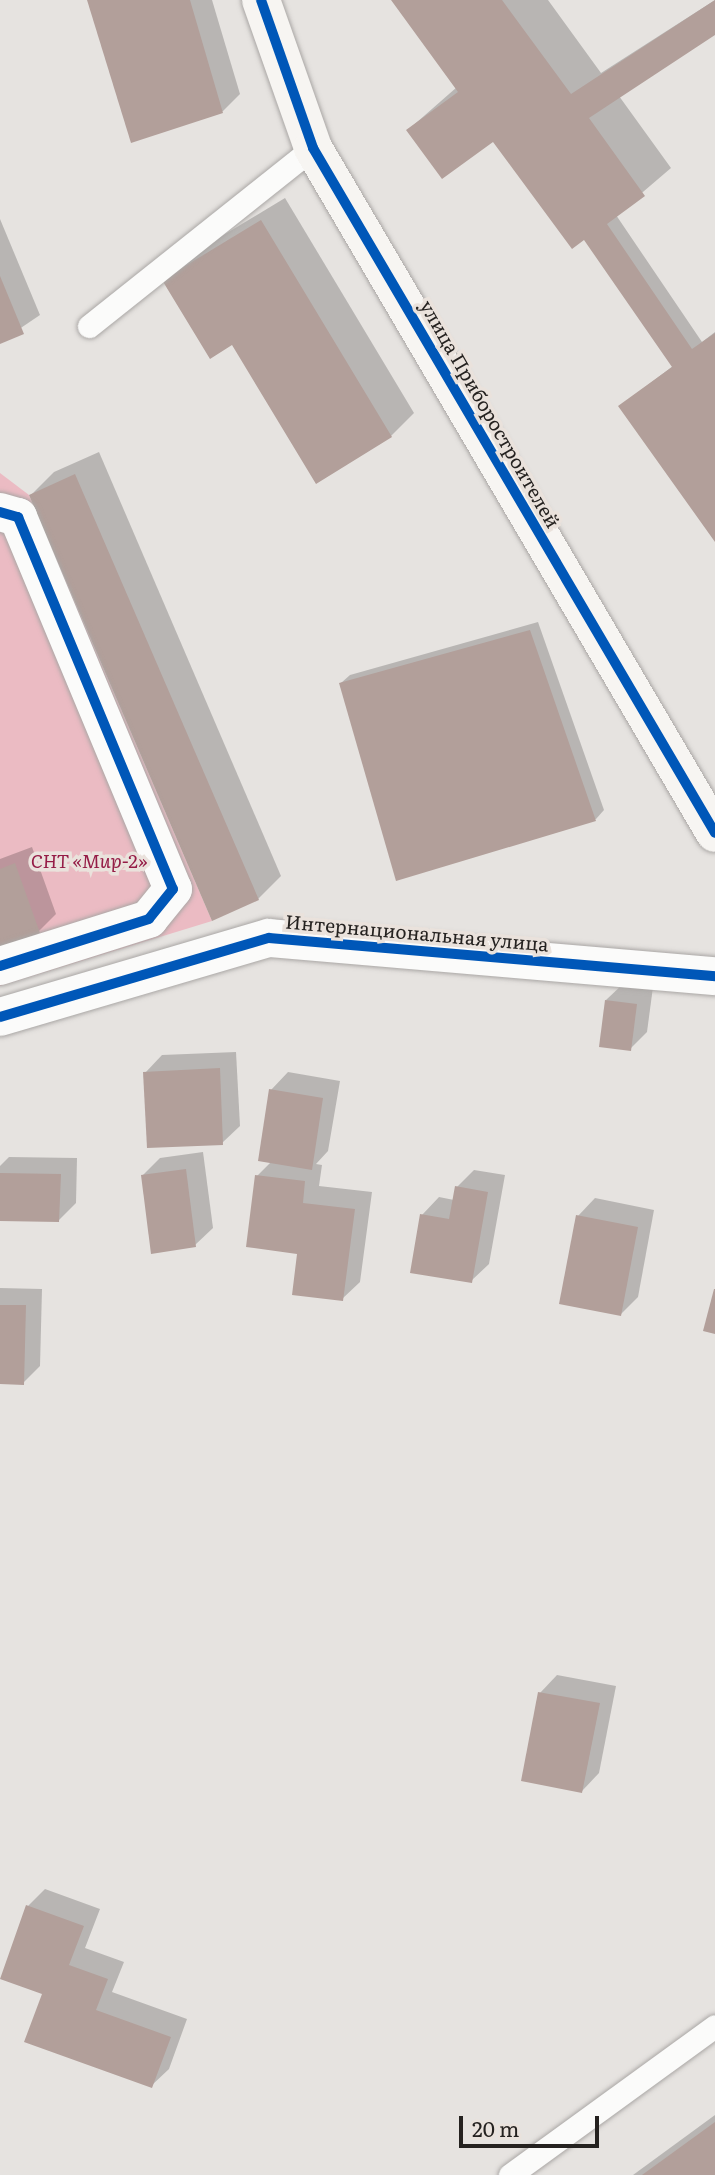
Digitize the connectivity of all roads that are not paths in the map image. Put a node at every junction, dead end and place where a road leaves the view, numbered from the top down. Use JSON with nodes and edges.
{"nodes":[{"id":1,"x":261,"y":0,"type":"edge"},
{"id":2,"x":313,"y":148,"type":"junction"},
{"id":3,"x":89,"y":326,"type":"dead end"},
{"id":4,"x":0,"y":512,"type":"edge"},
{"id":5,"x":715,"y":833,"type":"edge"},
{"id":6,"x":0,"y":966,"type":"edge"},
{"id":7,"x":715,"y":976,"type":"edge"},
{"id":8,"x":0,"y":1017,"type":"edge"},
{"id":9,"x":715,"y":2026,"type":"edge"},
{"id":10,"x":510,"y":2175,"type":"edge"}],
"edges":[{"from":1,"to":2,"type":"street","name":"улица Приборостроителей"},
{"from":2,"to":3,"type":"lane"},
{"from":2,"to":5,"type":"street","name":"улица Приборостроителей"},
{"from":4,"to":6,"type":"street"},
{"from":7,"to":8,"type":"street","name":"Интернациональная улица"},
{"from":9,"to":10,"type":"lane"}]}
